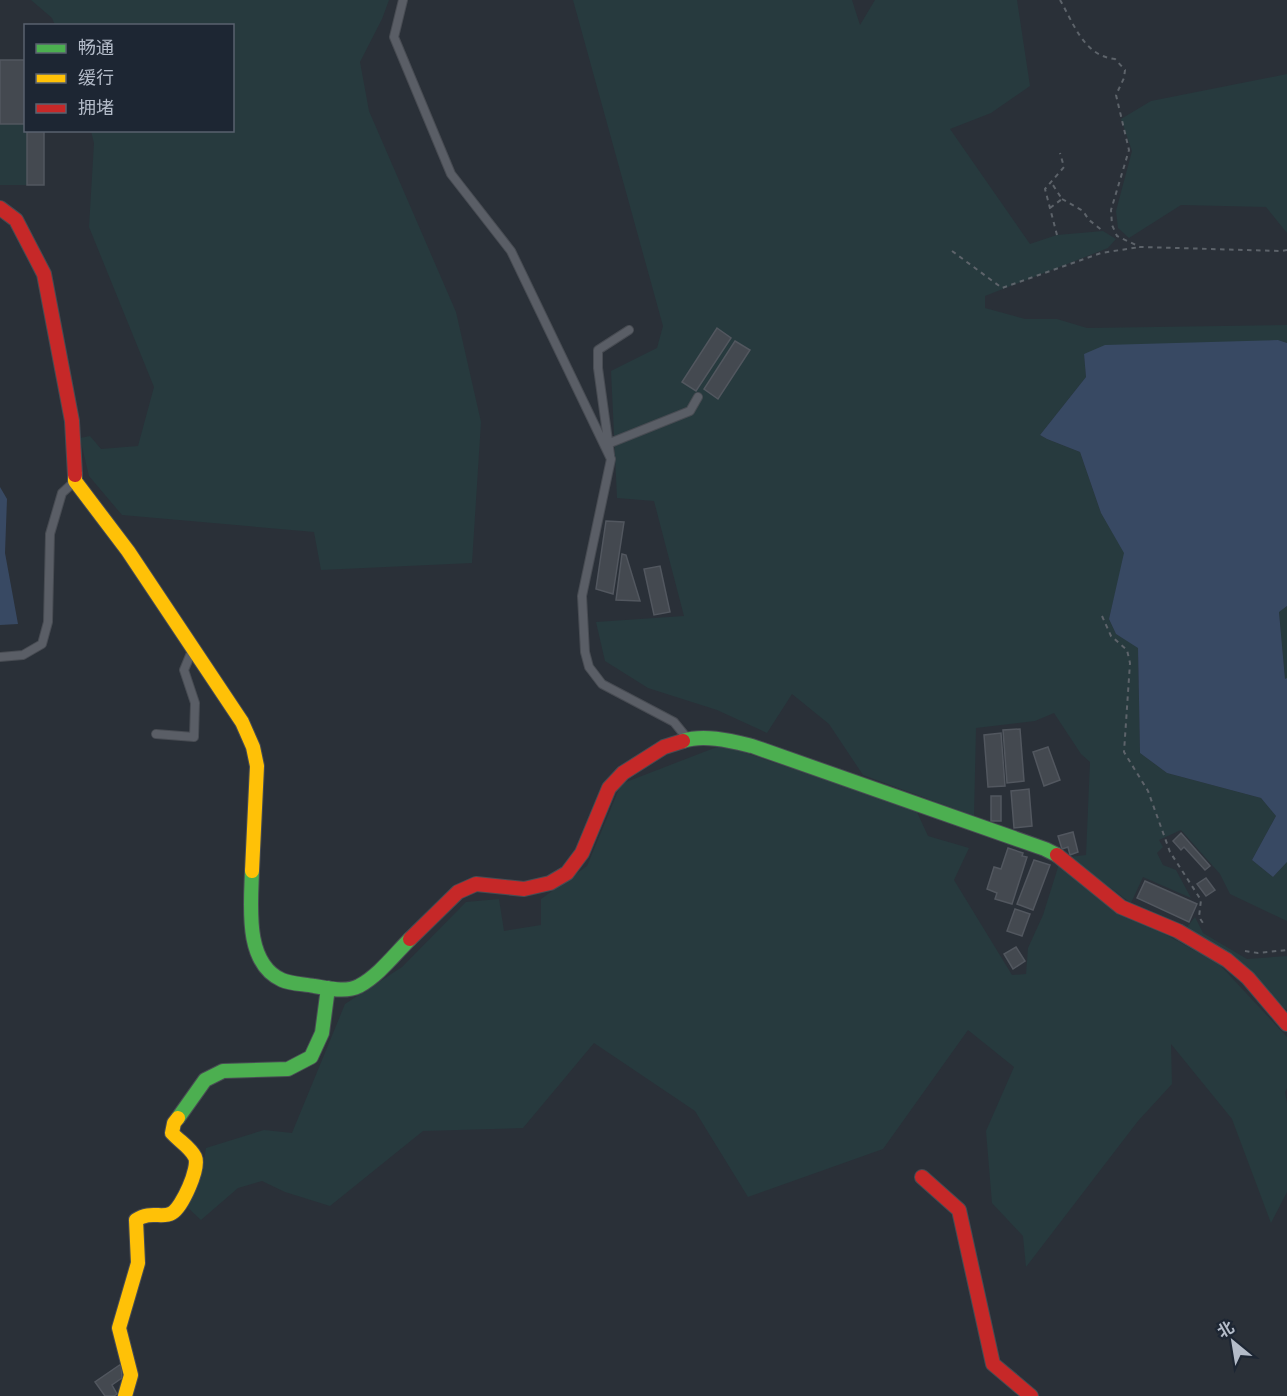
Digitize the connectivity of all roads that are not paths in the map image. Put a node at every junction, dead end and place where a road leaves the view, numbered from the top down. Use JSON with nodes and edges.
{"nodes":[{"id":1,"x":403,"y":0,"type":"edge"},
{"id":2,"x":0,"y":208,"type":"edge"},
{"id":3,"x":629,"y":330,"type":"dead end"},
{"id":4,"x":698,"y":397,"type":"dead end"},
{"id":5,"x":610,"y":443,"type":"junction"},
{"id":6,"x":610,"y":459,"type":"junction"},
{"id":7,"x":75,"y":481,"type":"junction"},
{"id":8,"x":193,"y":649,"type":"junction"},
{"id":9,"x":0,"y":657,"type":"edge"},
{"id":10,"x":156,"y":734,"type":"dead end"},
{"id":11,"x":688,"y":739,"type":"junction"},
{"id":12,"x":328,"y":988,"type":"junction"},
{"id":13,"x":1287,"y":1024,"type":"edge"},
{"id":14,"x":922,"y":1177,"type":"dead end"},
{"id":15,"x":124,"y":1396,"type":"edge"},
{"id":16,"x":1031,"y":1396,"type":"edge"}],
"edges":[{"from":1,"to":6,"type":"lane"},
{"from":2,"to":7,"type":"street"},
{"from":3,"to":5,"type":"lane"},
{"from":4,"to":5,"type":"lane"},
{"from":5,"to":6,"type":"lane"},
{"from":6,"to":11,"type":"lane"},
{"from":7,"to":8,"type":"street"},
{"from":7,"to":9,"type":"lane"},
{"from":8,"to":10,"type":"lane"},
{"from":8,"to":12,"type":"street"},
{"from":11,"to":12,"type":"street"},
{"from":11,"to":13,"type":"street"},
{"from":12,"to":15,"type":"street"},
{"from":14,"to":16,"type":"street"}]}
